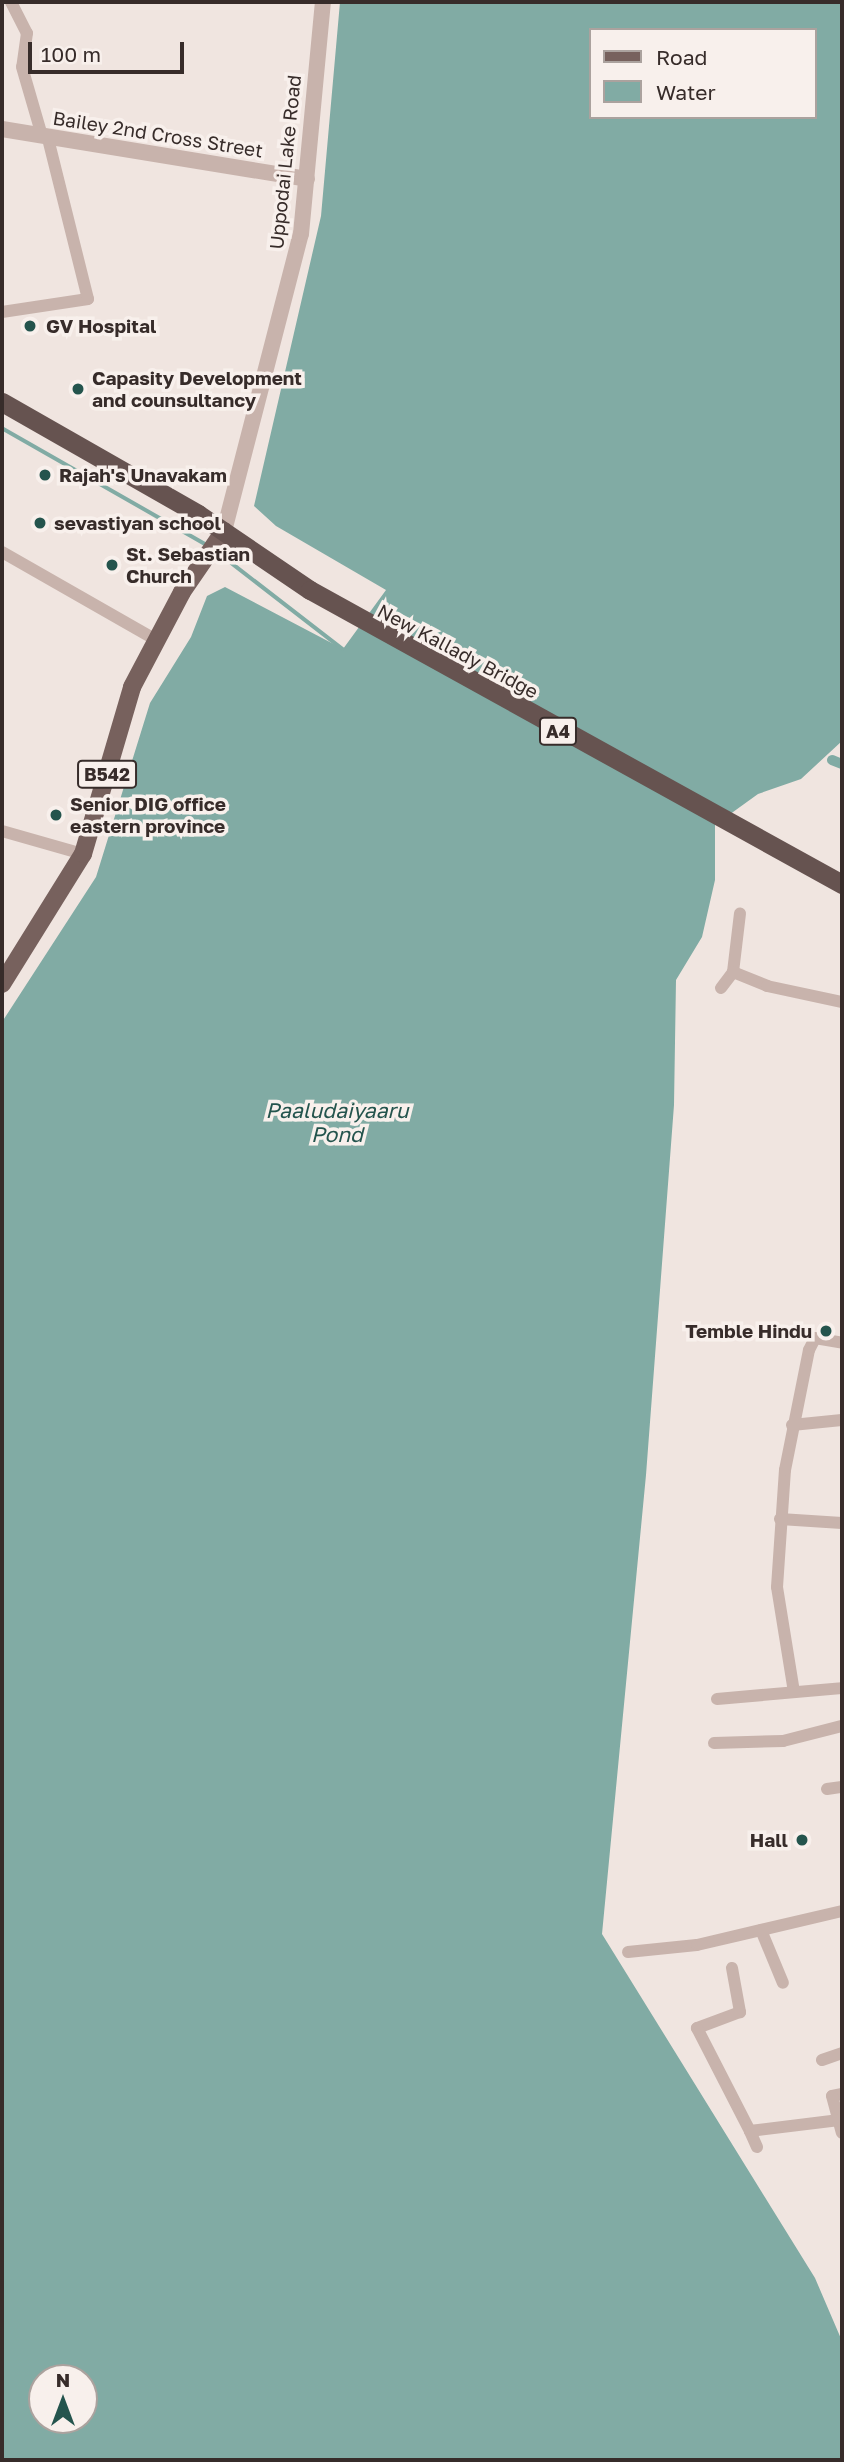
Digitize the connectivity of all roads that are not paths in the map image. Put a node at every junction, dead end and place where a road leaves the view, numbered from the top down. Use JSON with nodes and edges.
{"nodes":[{"id":1,"x":11,"y":2,"type":"edge"},
{"id":2,"x":323,"y":2,"type":"edge"},
{"id":3,"x":2,"y":129,"type":"edge"},
{"id":4,"x":45,"y":137,"type":"junction"},
{"id":5,"x":307,"y":179,"type":"junction"},
{"id":6,"x":2,"y":312,"type":"edge"},
{"id":7,"x":2,"y":402,"type":"edge"},
{"id":8,"x":2,"y":415,"type":"edge"},
{"id":9,"x":233,"y":486,"type":"junction"},
{"id":10,"x":198,"y":514,"type":"junction"},
{"id":11,"x":226,"y":538,"type":"junction"},
{"id":12,"x":2,"y":552,"type":"edge"},
{"id":13,"x":156,"y":640,"type":"junction"},
{"id":14,"x":2,"y":831,"type":"edge"},
{"id":15,"x":770,"y":844,"type":"junction"},
{"id":16,"x":83,"y":854,"type":"junction"},
{"id":17,"x":842,"y":884,"type":"edge"},
{"id":18,"x":842,"y":892,"type":"edge"},
{"id":19,"x":740,"y":913,"type":"dead end"},
{"id":20,"x":733,"y":972,"type":"junction"},
{"id":21,"x":2,"y":984,"type":"edge"},
{"id":22,"x":721,"y":988,"type":"dead end"},
{"id":23,"x":842,"y":1002,"type":"edge"},
{"id":24,"x":842,"y":1343,"type":"edge"},
{"id":25,"x":842,"y":1420,"type":"edge"},
{"id":26,"x":792,"y":1425,"type":"junction"},
{"id":27,"x":780,"y":1519,"type":"junction"},
{"id":28,"x":842,"y":1522,"type":"edge"},
{"id":29,"x":842,"y":1689,"type":"edge"},
{"id":30,"x":794,"y":1692,"type":"junction"},
{"id":31,"x":717,"y":1699,"type":"dead end"},
{"id":32,"x":842,"y":1726,"type":"edge"},
{"id":33,"x":714,"y":1743,"type":"dead end"},
{"id":34,"x":842,"y":1787,"type":"edge"},
{"id":35,"x":827,"y":1789,"type":"dead end"},
{"id":36,"x":842,"y":1911,"type":"edge"},
{"id":37,"x":761,"y":1930,"type":"junction"},
{"id":38,"x":628,"y":1952,"type":"dead end"},
{"id":39,"x":732,"y":1968,"type":"dead end"},
{"id":40,"x":783,"y":1983,"type":"dead end"},
{"id":41,"x":842,"y":2053,"type":"edge"},
{"id":42,"x":822,"y":2060,"type":"dead end"},
{"id":43,"x":842,"y":2094,"type":"edge"},
{"id":44,"x":841,"y":2127,"type":"edge"},
{"id":45,"x":750,"y":2131,"type":"junction"},
{"id":46,"x":757,"y":2147,"type":"dead end"}],
"edges":[{"from":1,"to":4,"type":"street"},
{"from":2,"to":5,"type":"street","name":"Uppodai Lake Road"},
{"from":3,"to":4,"type":"street","name":"Bailey 2nd Cross Street"},
{"from":4,"to":5,"type":"street","name":"Bailey 2nd Cross Street"},
{"from":4,"to":6,"type":"street"},
{"from":5,"to":9,"type":"street","name":"Uppodai Lake Road"},
{"from":7,"to":10,"type":"highway","number":"A4"},
{"from":8,"to":11,"type":"highway","number":"A4"},
{"from":9,"to":10,"type":"street"},
{"from":9,"to":11,"type":"street","name":"Uppodai Lake Road"},
{"from":10,"to":11,"type":"highway","number":"A4"},
{"from":11,"to":13,"type":"main road","number":"B542"},
{"from":11,"to":15,"type":"highway","name":"New Kallady Bridge","number":"A4"},
{"from":12,"to":13,"type":"street"},
{"from":13,"to":16,"type":"main road","number":"B542"},
{"from":14,"to":16,"type":"street"},
{"from":15,"to":17,"type":"highway","number":"A4"},
{"from":15,"to":18,"type":"highway","number":"A4"},
{"from":16,"to":21,"type":"main road","number":"B542"},
{"from":19,"to":20,"type":"street"},
{"from":20,"to":22,"type":"street"},
{"from":20,"to":23,"type":"street"},
{"from":24,"to":26,"type":"street"},
{"from":25,"to":26,"type":"street"},
{"from":26,"to":27,"type":"street"},
{"from":27,"to":28,"type":"street"},
{"from":27,"to":30,"type":"street"},
{"from":29,"to":30,"type":"street"},
{"from":30,"to":31,"type":"street"},
{"from":32,"to":33,"type":"street"},
{"from":34,"to":35,"type":"street"},
{"from":36,"to":37,"type":"street"},
{"from":37,"to":38,"type":"street"},
{"from":37,"to":40,"type":"street"},
{"from":39,"to":45,"type":"street"},
{"from":41,"to":42,"type":"street"},
{"from":43,"to":44,"type":"street"},
{"from":44,"to":45,"type":"street"},
{"from":45,"to":46,"type":"street"}]}
